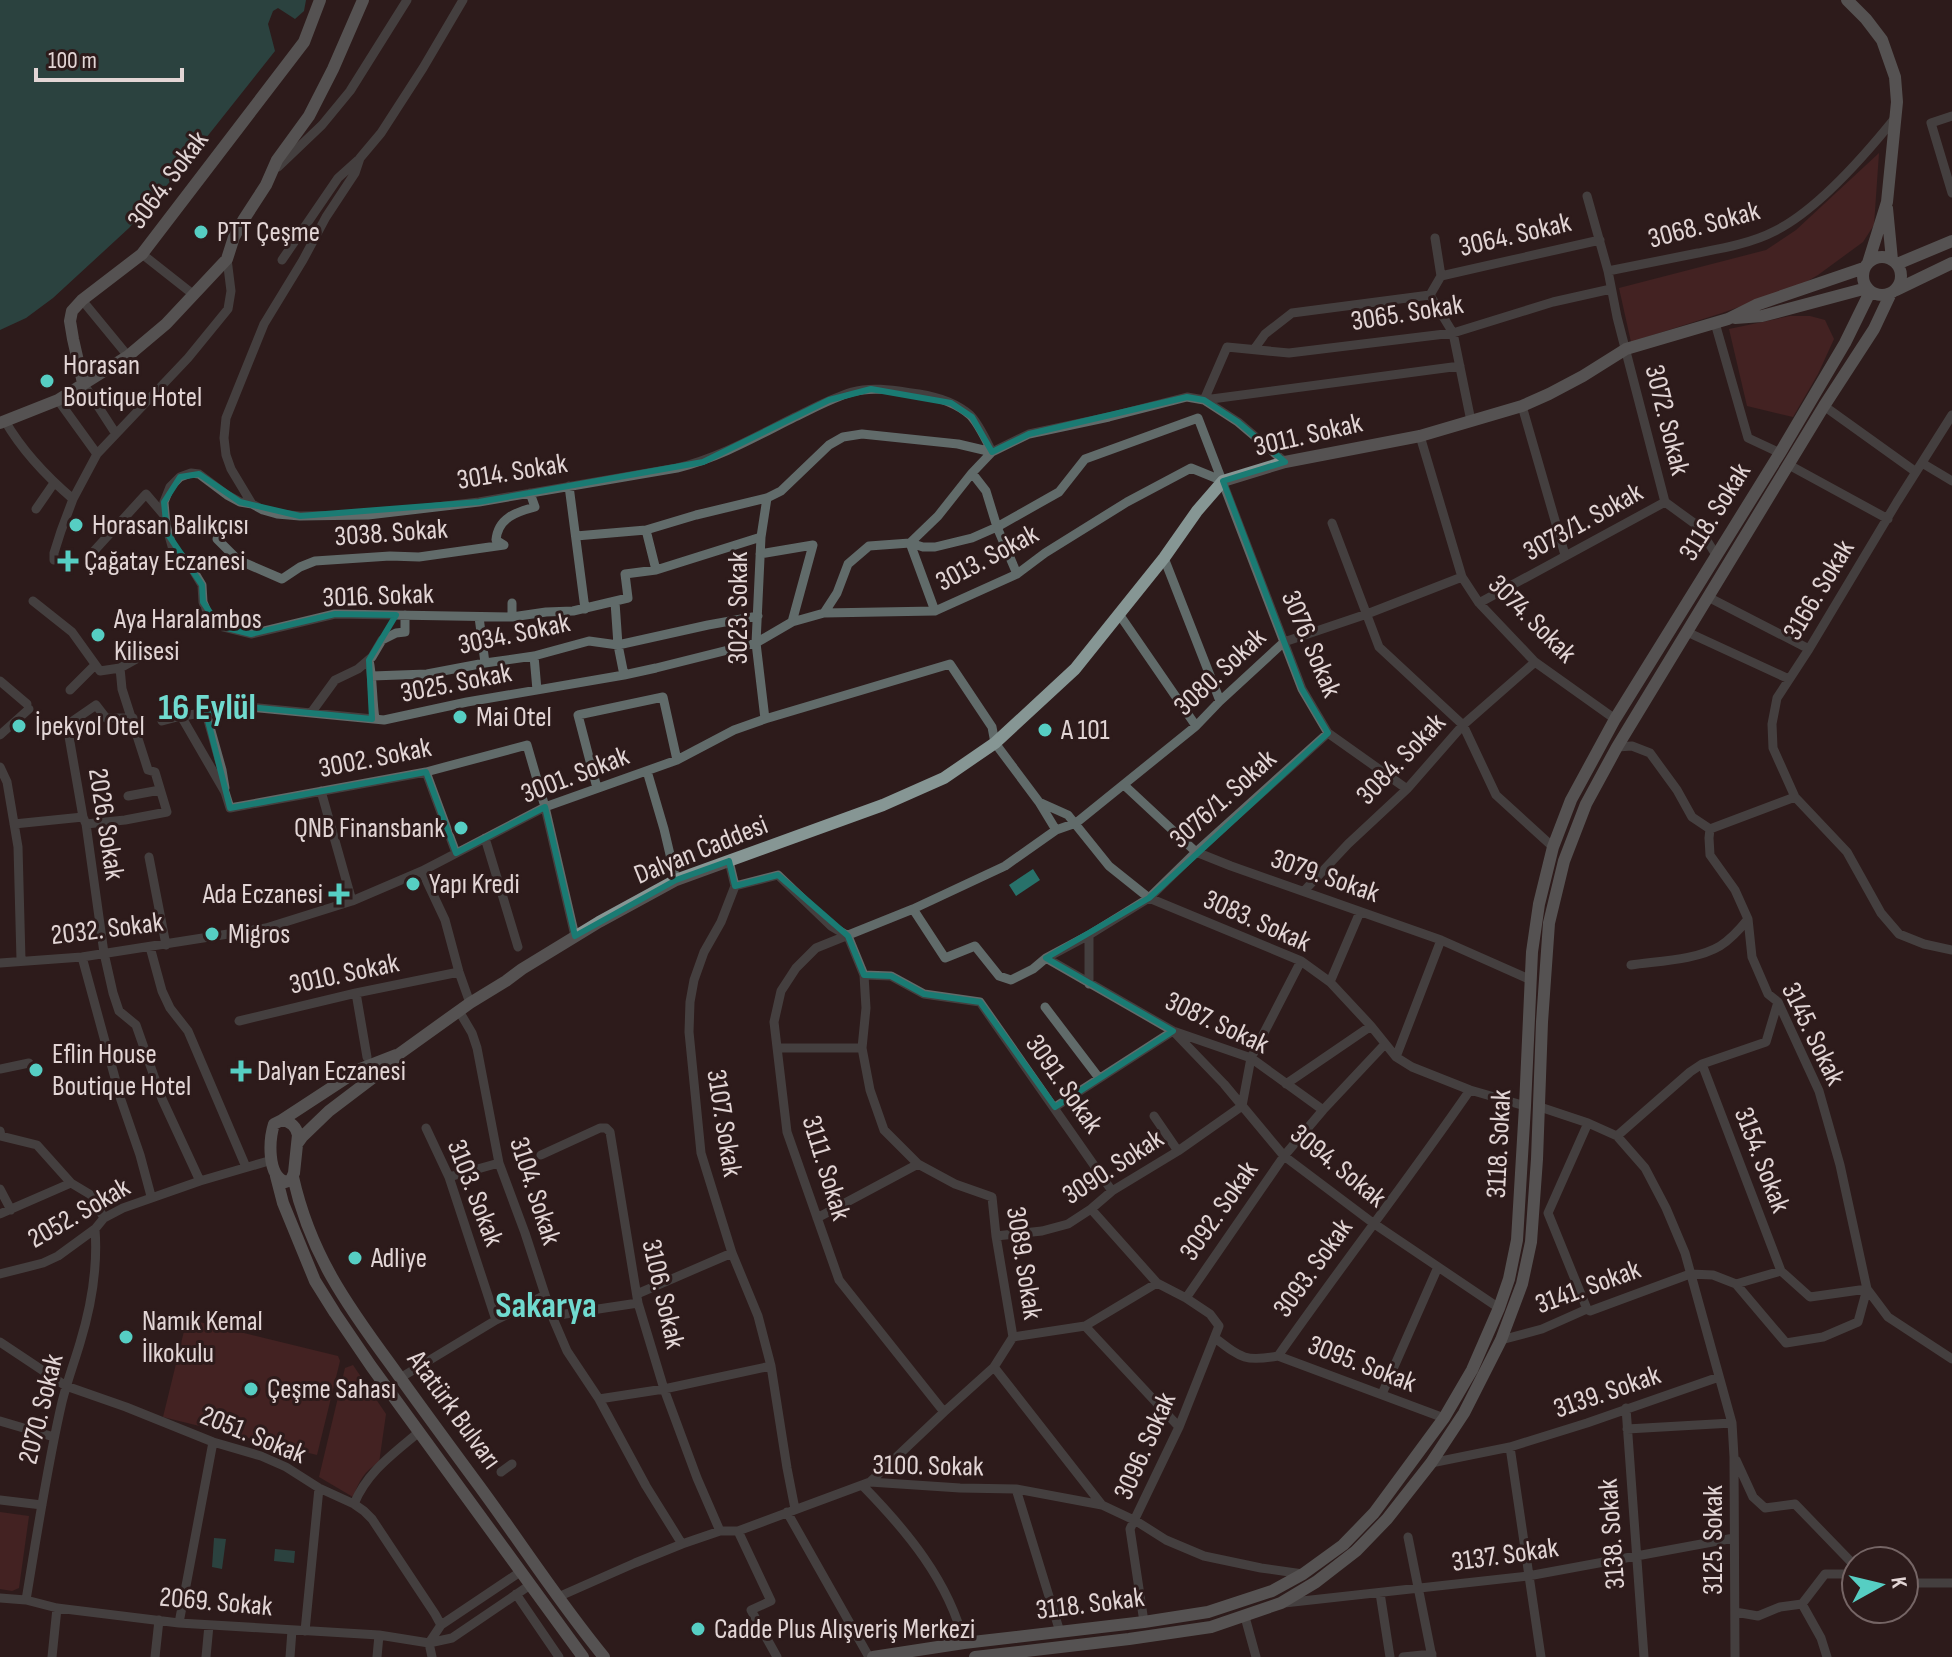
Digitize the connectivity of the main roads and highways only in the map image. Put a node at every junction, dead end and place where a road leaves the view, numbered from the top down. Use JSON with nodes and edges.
{"nodes":[{"id":1,"x":320,"y":0,"type":"edge"},
{"id":2,"x":363,"y":0,"type":"edge"},
{"id":3,"x":1847,"y":0,"type":"edge"},
{"id":4,"x":1887,"y":202,"type":"junction"},
{"id":5,"x":1952,"y":241,"type":"edge"},
{"id":6,"x":1894,"y":262,"type":"junction"},
{"id":7,"x":1952,"y":263,"type":"edge"},
{"id":8,"x":1866,"y":265,"type":"junction"},
{"id":9,"x":1868,"y":290,"type":"junction"},
{"id":10,"x":1893,"y":292,"type":"junction"},
{"id":11,"x":1722,"y":321,"type":"junction"},
{"id":12,"x":83,"y":383,"type":"junction"},
{"id":13,"x":2,"y":422,"type":"edge"},
{"id":14,"x":995,"y":743,"type":"joint"},
{"id":15,"x":399,"y":1054,"type":"junction"},
{"id":16,"x":282,"y":1120,"type":"junction"},
{"id":17,"x":297,"y":1144,"type":"junction"},
{"id":18,"x":276,"y":1176,"type":"junction"},
{"id":19,"x":293,"y":1177,"type":"junction"},
{"id":20,"x":583,"y":1657,"type":"edge"},
{"id":21,"x":604,"y":1657,"type":"edge"},
{"id":22,"x":871,"y":1657,"type":"edge"},
{"id":23,"x":982,"y":1657,"type":"edge"}],
"edges":[{"from":1,"to":12,"type":"main road","name":"3064. Sokak"},
{"from":2,"to":12,"type":"main road"},
{"from":3,"to":4,"type":"main road"},
{"from":4,"to":6,"type":"main road"},
{"from":4,"to":8,"type":"main road"},
{"from":5,"to":6,"type":"main road"},
{"from":6,"to":8,"type":"main road"},
{"from":6,"to":10,"type":"main road"},
{"from":7,"to":10,"type":"main road"},
{"from":8,"to":9,"type":"main road"},
{"from":8,"to":11,"type":"main road","name":"3011. Sokak"},
{"from":9,"to":10,"type":"main road"},
{"from":9,"to":11,"type":"main road","name":"3011. Sokak"},
{"from":9,"to":22,"type":"main road","name":"3118. Sokak"},
{"from":10,"to":23,"type":"main road","name":"3118. Sokak"},
{"from":11,"to":14,"type":"main road","name":"3011. Sokak"},
{"from":12,"to":13,"type":"main road"},
{"from":14,"to":15,"type":"main road","name":"Dalyan Caddesi"},
{"from":15,"to":16,"type":"main road"},
{"from":15,"to":17,"type":"main road"},
{"from":16,"to":17,"type":"main road"},
{"from":16,"to":18,"type":"main road","name":"Atatürk Bulvarı"},
{"from":17,"to":19,"type":"main road","name":"Atatürk Bulvarı"},
{"from":18,"to":19,"type":"main road"},
{"from":18,"to":20,"type":"main road","name":"Atatürk Bulvarı"},
{"from":19,"to":21,"type":"main road","name":"Atatürk Bulvarı"}]}
